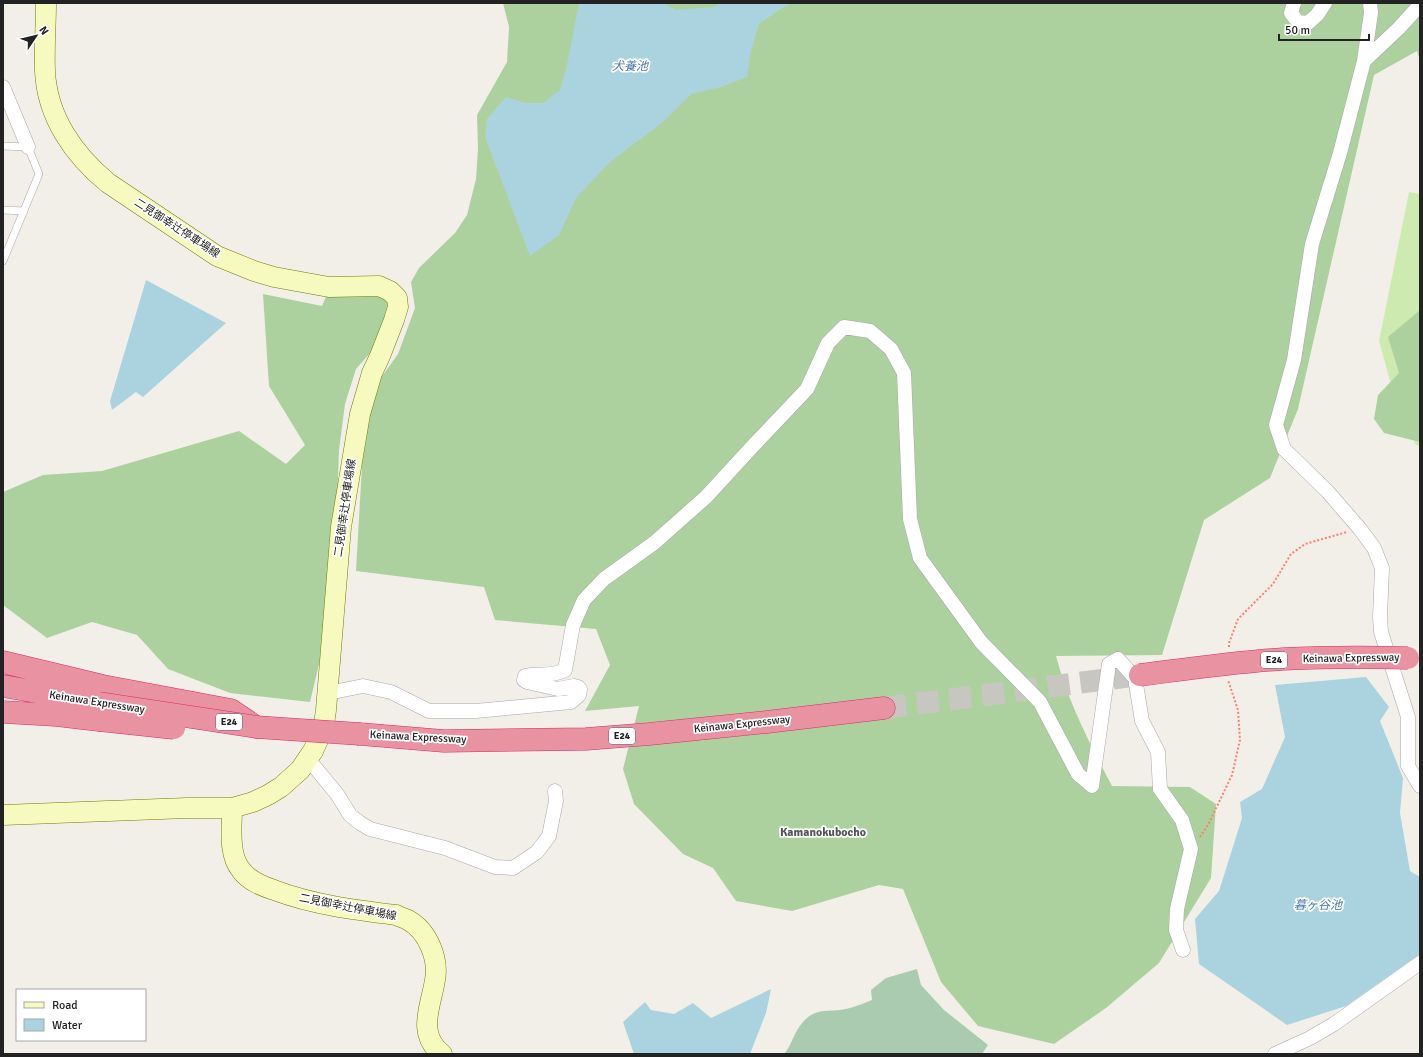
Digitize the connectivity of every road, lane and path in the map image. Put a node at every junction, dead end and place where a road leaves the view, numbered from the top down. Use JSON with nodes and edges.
{"nodes":[{"id":1,"x":46,"y":3,"type":"edge"},
{"id":2,"x":1294,"y":3,"type":"edge"},
{"id":3,"x":1325,"y":3,"type":"edge"},
{"id":4,"x":1370,"y":3,"type":"edge"},
{"id":5,"x":1420,"y":5,"type":"edge"},
{"id":6,"x":1364,"y":61,"type":"junction"},
{"id":7,"x":3,"y":87,"type":"edge"},
{"id":8,"x":3,"y":146,"type":"edge"},
{"id":9,"x":28,"y":147,"type":"junction"},
{"id":10,"x":3,"y":210,"type":"edge"},
{"id":11,"x":24,"y":210,"type":"junction"},
{"id":12,"x":3,"y":261,"type":"edge"},
{"id":13,"x":1414,"y":658,"type":"edge"},
{"id":14,"x":3,"y":662,"type":"edge"},
{"id":15,"x":1140,"y":675,"type":"tunnel mouth"},
{"id":16,"x":3,"y":686,"type":"edge"},
{"id":17,"x":328,"y":693,"type":"junction"},
{"id":18,"x":100,"y":703,"type":"junction"},
{"id":19,"x":884,"y":708,"type":"tunnel mouth"},
{"id":20,"x":3,"y":712,"type":"edge"},
{"id":21,"x":338,"y":733,"type":"junction"},
{"id":22,"x":308,"y":759,"type":"junction"},
{"id":23,"x":1420,"y":786,"type":"edge"},
{"id":24,"x":555,"y":791,"type":"dead end"},
{"id":25,"x":232,"y":808,"type":"junction"},
{"id":26,"x":3,"y":815,"type":"edge"},
{"id":27,"x":1183,"y":950,"type":"dead end"},
{"id":28,"x":1420,"y":963,"type":"edge"},
{"id":29,"x":442,"y":1054,"type":"edge"},
{"id":30,"x":1275,"y":1054,"type":"edge"}],
"edges":[{"from":1,"to":17,"type":"main road","name":"二見御幸辻停車場線"},
{"from":2,"to":3,"type":"street"},
{"from":4,"to":6,"type":"street"},
{"from":5,"to":6,"type":"street"},
{"from":6,"to":23,"type":"street"},
{"from":7,"to":9,"type":"street"},
{"from":8,"to":9,"type":"lane"},
{"from":9,"to":11,"type":"lane"},
{"from":10,"to":11,"type":"lane"},
{"from":11,"to":12,"type":"lane"},
{"from":13,"to":15,"type":"highway","name":"Keinawa Expressway","number":"E24","bridge":true},
{"from":14,"to":18,"type":"highway"},
{"from":16,"to":18,"type":"highway","name":"Keinawa Expressway","number":"E24"},
{"from":17,"to":22,"type":"main road","name":"二見御幸辻停車場線"},
{"from":17,"to":27,"type":"street"},
{"from":18,"to":20,"type":"highway"},
{"from":18,"to":21,"type":"highway","name":"Keinawa Expressway","number":"E24","bridge":true},
{"from":18,"to":21,"type":"highway","bridge":true},
{"from":19,"to":21,"type":"highway","name":"Keinawa Expressway","number":"E24","bridge":true},
{"from":22,"to":24,"type":"street"},
{"from":22,"to":25,"type":"main road","name":"二見御幸辻停車場線"},
{"from":25,"to":26,"type":"main road"},
{"from":25,"to":29,"type":"main road","name":"二見御幸辻停車場線"},
{"from":28,"to":30,"type":"street"}]}
